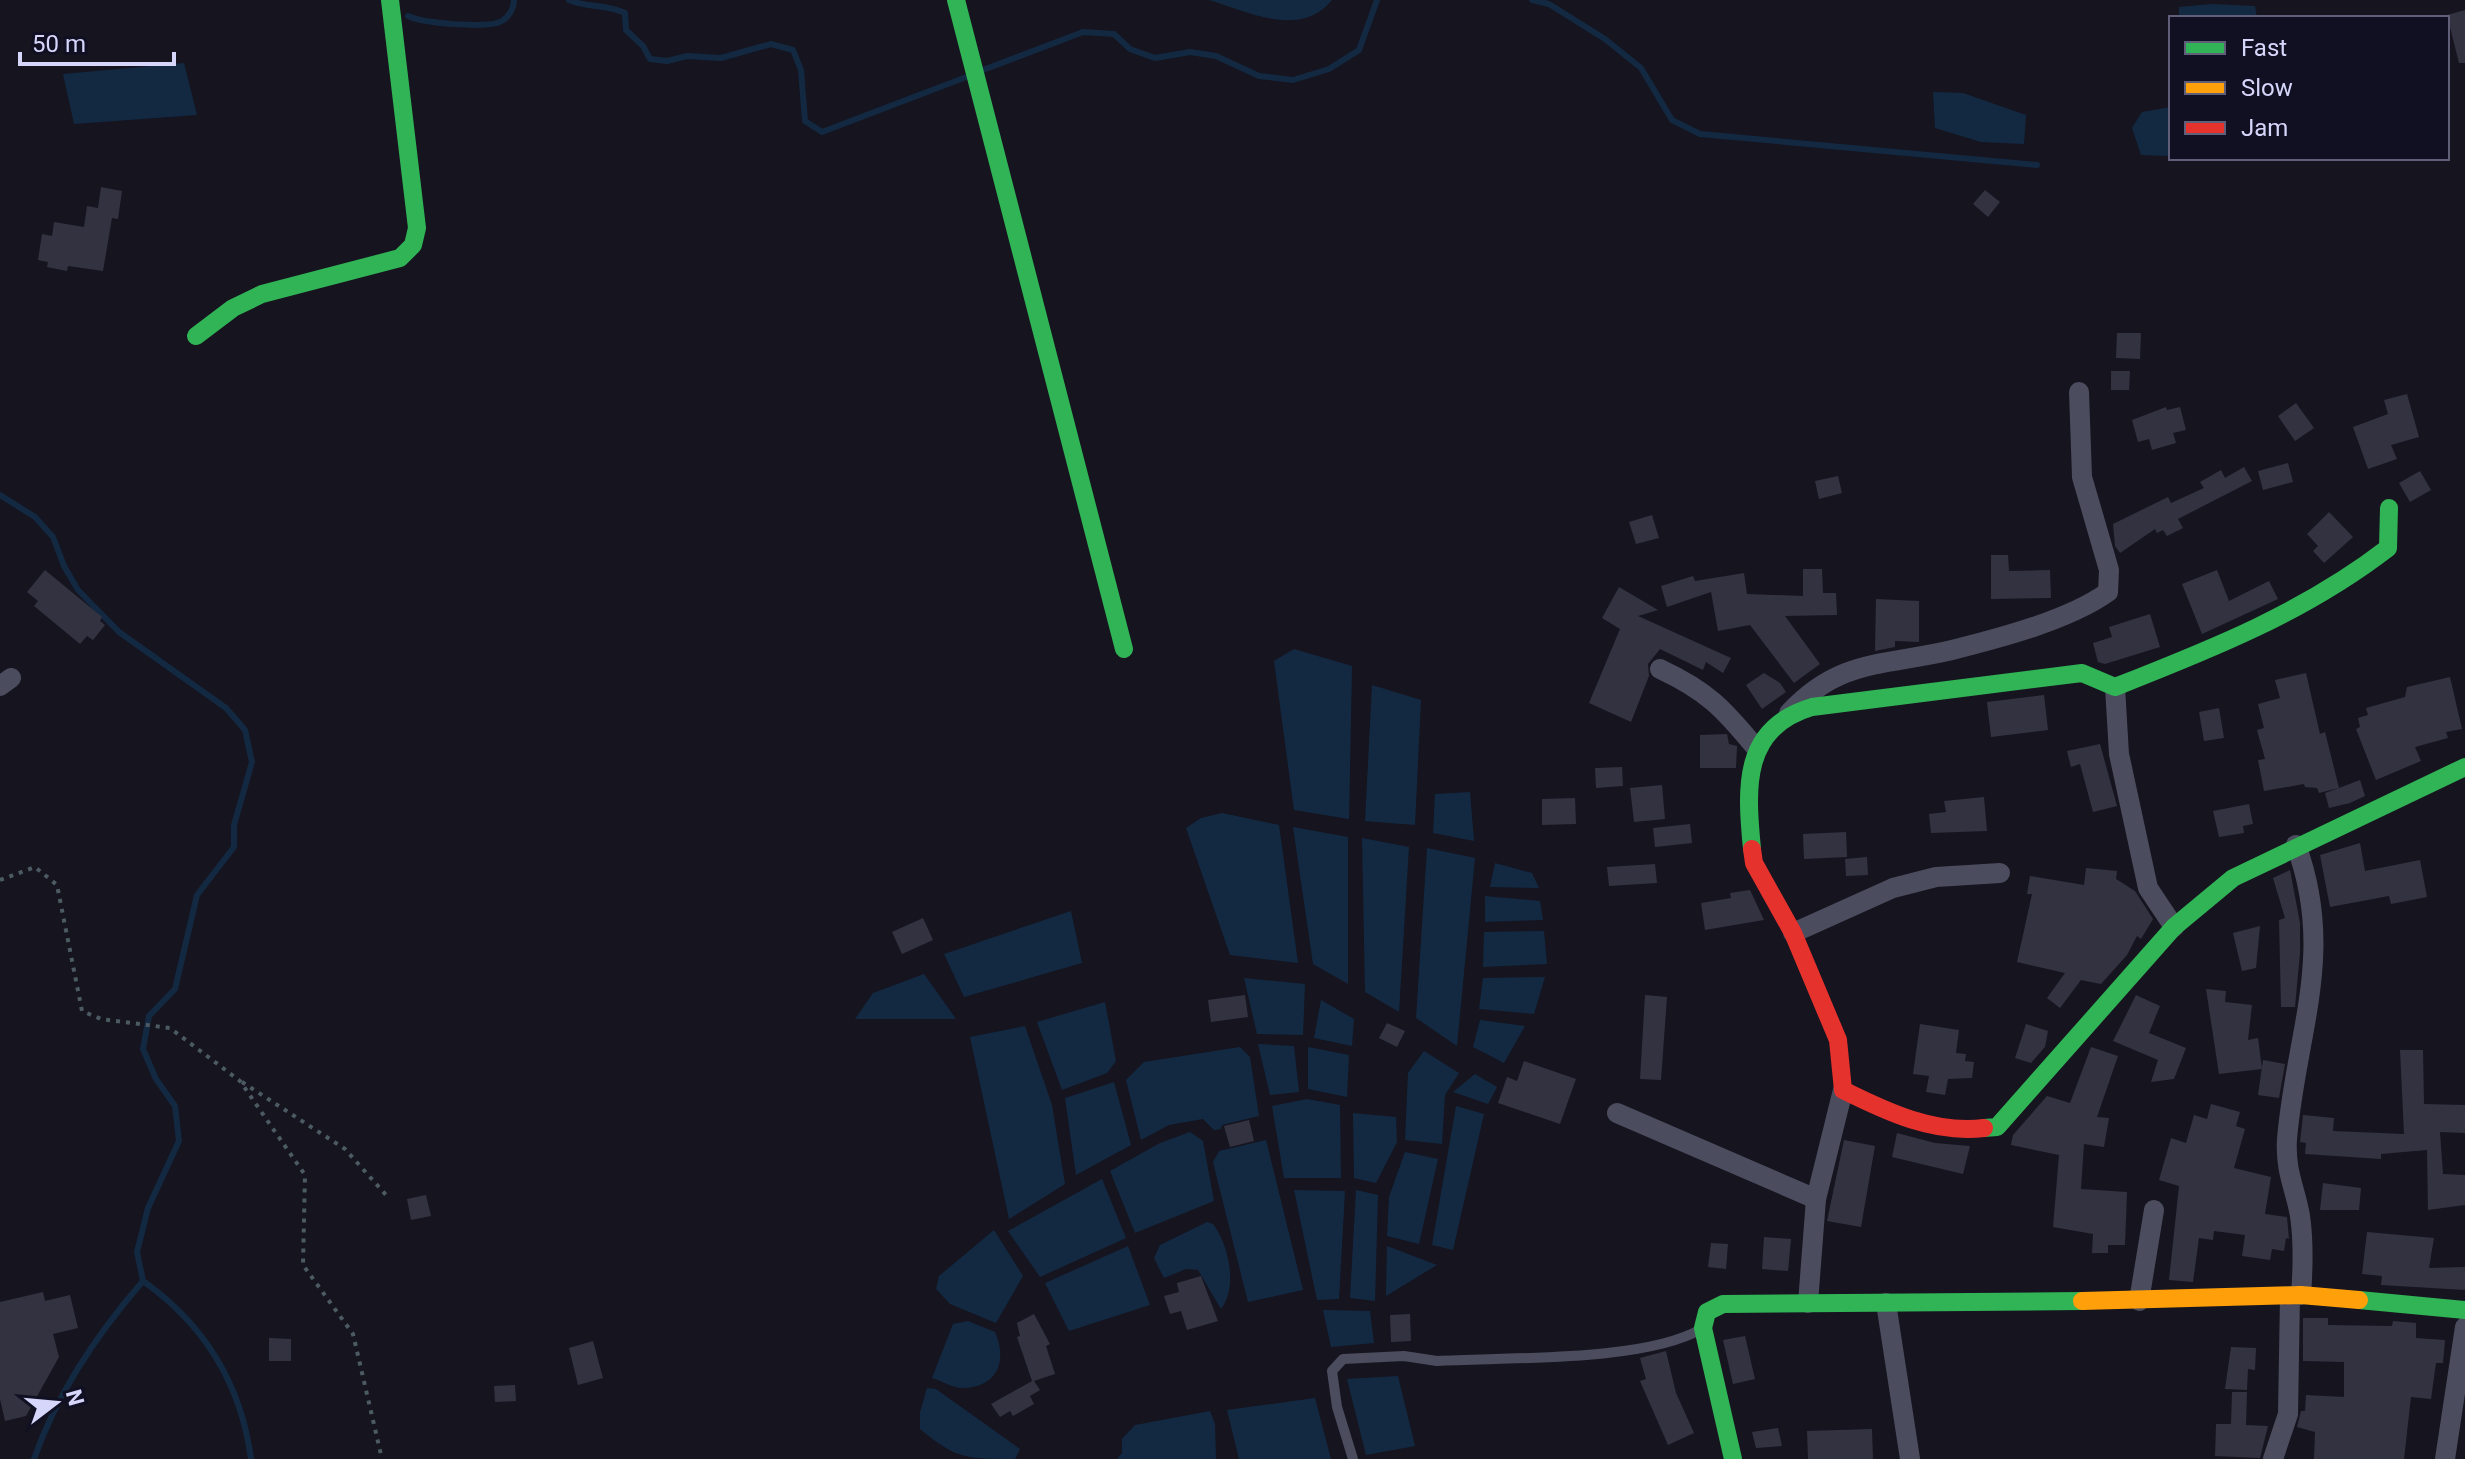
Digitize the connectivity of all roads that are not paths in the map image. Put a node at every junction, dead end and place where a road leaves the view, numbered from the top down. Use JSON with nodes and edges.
{"nodes":[{"id":1,"x":390,"y":0,"type":"edge"},
{"id":2,"x":956,"y":0,"type":"edge"},
{"id":3,"x":196,"y":336,"type":"dead end"},
{"id":4,"x":2079,"y":392,"type":"dead end"},
{"id":5,"x":2389,"y":508,"type":"dead end"},
{"id":6,"x":1124,"y":649,"type":"dead end"},
{"id":7,"x":1660,"y":669,"type":"dead end"},
{"id":8,"x":2115,"y":687,"type":"junction"},
{"id":9,"x":1786,"y":715,"type":"junction"},
{"id":10,"x":1756,"y":748,"type":"junction"},
{"id":11,"x":2465,"y":767,"type":"edge"},
{"id":12,"x":2296,"y":845,"type":"junction"},
{"id":13,"x":2000,"y":873,"type":"dead end"},
{"id":14,"x":2174,"y":927,"type":"junction"},
{"id":15,"x":1793,"y":933,"type":"junction"},
{"id":16,"x":1843,"y":1090,"type":"junction"},
{"id":17,"x":1617,"y":1113,"type":"dead end"},
{"id":18,"x":1816,"y":1199,"type":"junction"},
{"id":19,"x":2154,"y":1210,"type":"dead end"},
{"id":20,"x":2295,"y":1296,"type":"junction"},
{"id":21,"x":2139,"y":1301,"type":"junction"},
{"id":22,"x":1808,"y":1303,"type":"junction"},
{"id":23,"x":1886,"y":1303,"type":"junction"},
{"id":24,"x":2465,"y":1310,"type":"edge"},
{"id":25,"x":2465,"y":1327,"type":"edge"},
{"id":26,"x":1703,"y":1328,"type":"junction"},
{"id":27,"x":1353,"y":1459,"type":"edge"},
{"id":28,"x":1733,"y":1459,"type":"edge"},
{"id":29,"x":1910,"y":1459,"type":"edge"},
{"id":30,"x":2273,"y":1459,"type":"edge"},
{"id":31,"x":2445,"y":1459,"type":"edge"}],
"edges":[{"from":1,"to":3,"type":"street"},
{"from":2,"to":6,"type":"street"},
{"from":4,"to":9,"type":"street"},
{"from":5,"to":8,"type":"street"},
{"from":7,"to":10,"type":"street"},
{"from":8,"to":9,"type":"street"},
{"from":8,"to":14,"type":"street"},
{"from":9,"to":10,"type":"street"},
{"from":10,"to":15,"type":"street"},
{"from":11,"to":12,"type":"street"},
{"from":12,"to":14,"type":"street"},
{"from":12,"to":20,"type":"street"},
{"from":13,"to":15,"type":"street"},
{"from":14,"to":16,"type":"street"},
{"from":15,"to":16,"type":"street"},
{"from":16,"to":18,"type":"street"},
{"from":17,"to":18,"type":"street"},
{"from":18,"to":22,"type":"street"},
{"from":19,"to":21,"type":"street"},
{"from":20,"to":21,"type":"street"},
{"from":20,"to":24,"type":"street"},
{"from":20,"to":30,"type":"street"},
{"from":21,"to":23,"type":"street"},
{"from":22,"to":23,"type":"street"},
{"from":22,"to":26,"type":"street"},
{"from":23,"to":29,"type":"street"},
{"from":25,"to":31,"type":"street"},
{"from":26,"to":27,"type":"lane"},
{"from":26,"to":28,"type":"street"}]}
